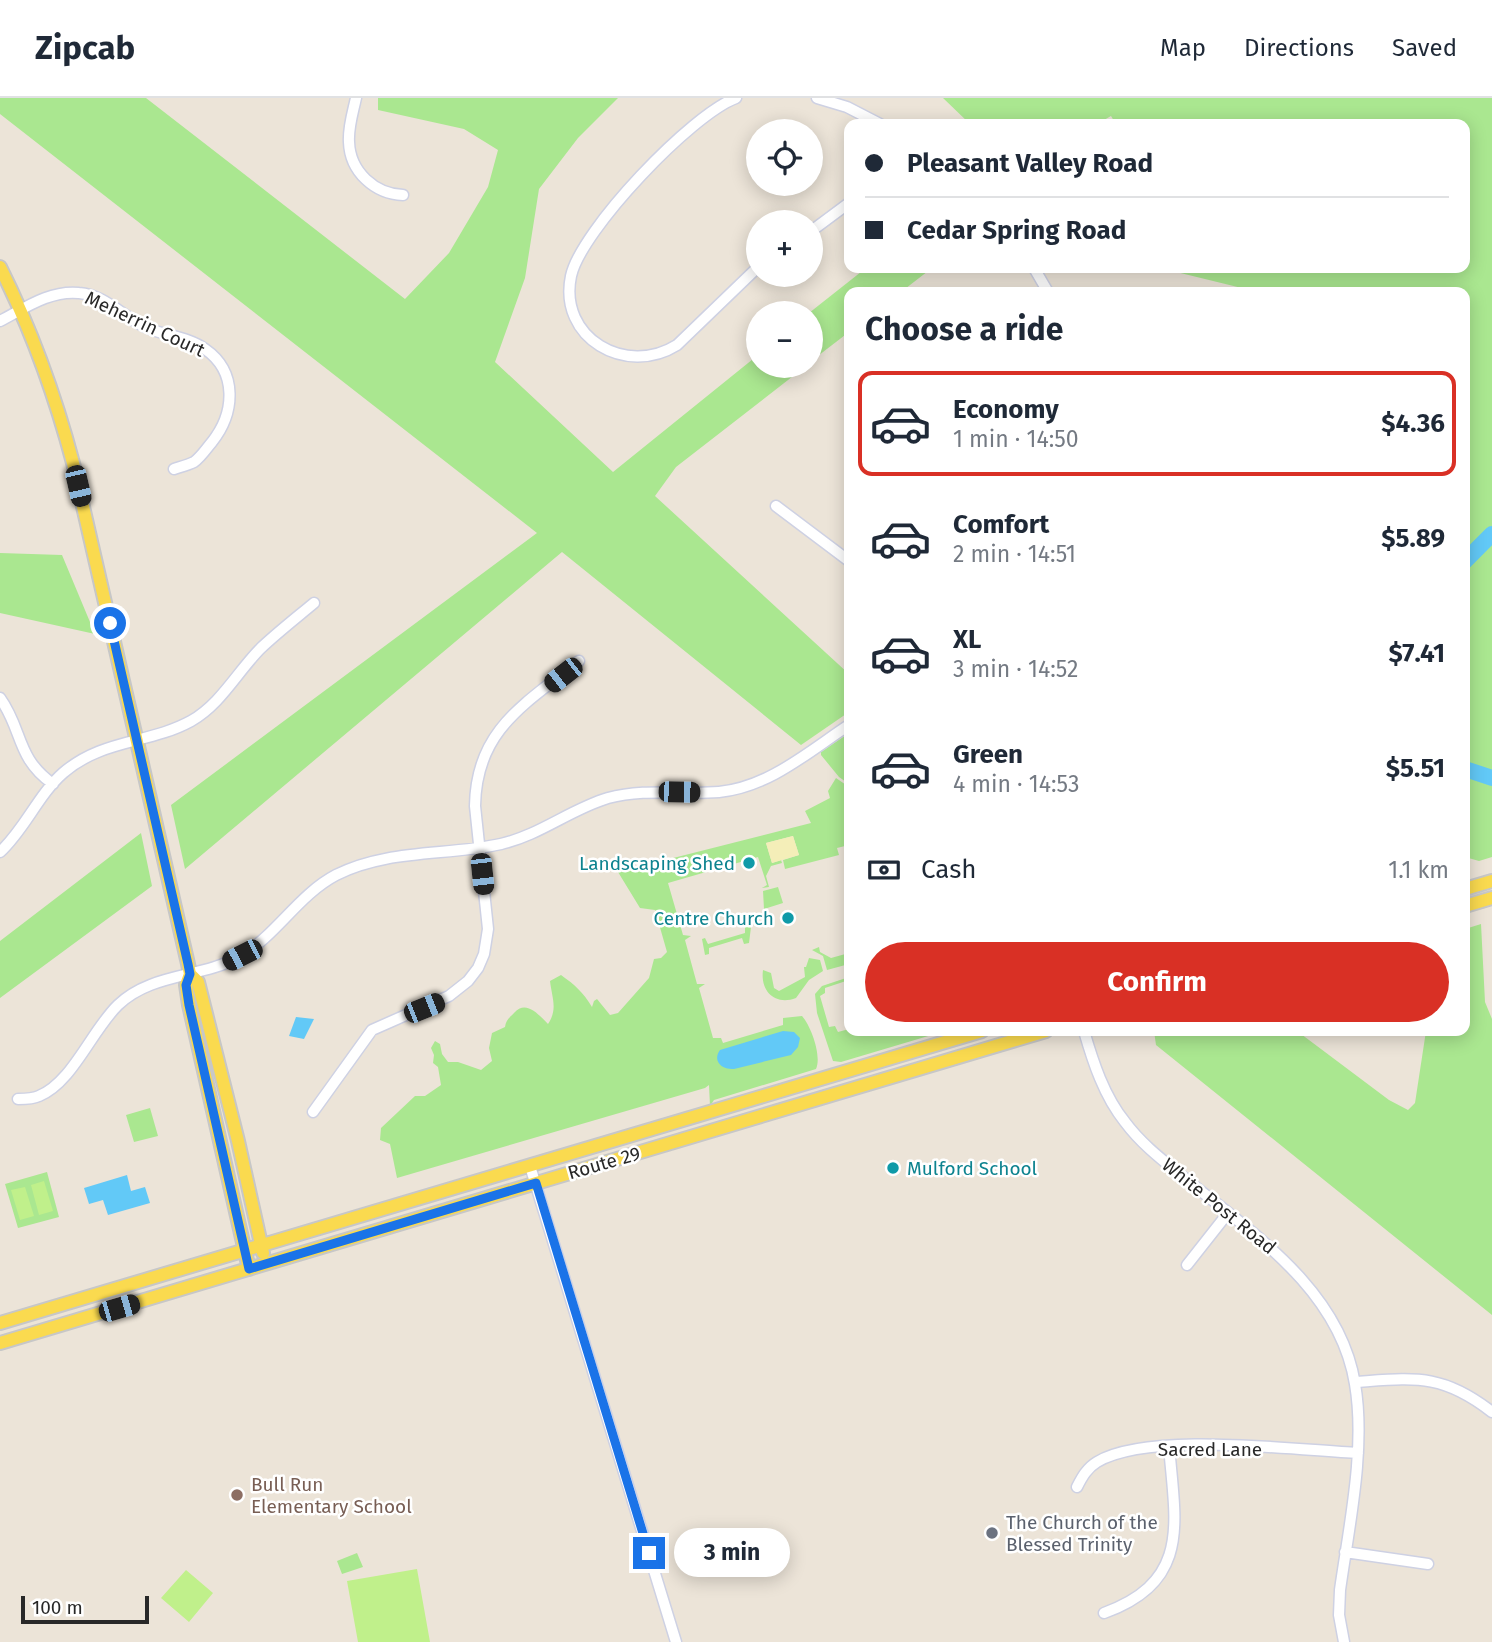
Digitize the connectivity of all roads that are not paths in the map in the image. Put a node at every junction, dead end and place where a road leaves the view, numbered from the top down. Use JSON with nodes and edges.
{"nodes":[{"id":1,"x":356,"y":98,"type":"edge"},
{"id":2,"x":736,"y":98,"type":"edge"},
{"id":3,"x":817,"y":98,"type":"edge"},
{"id":4,"x":870,"y":119,"type":"edge"},
{"id":5,"x":403,"y":195,"type":"dead end"},
{"id":6,"x":844,"y":207,"type":"edge"},
{"id":7,"x":823,"y":222,"type":"edge"},
{"id":8,"x":0,"y":267,"type":"edge"},
{"id":9,"x":746,"y":279,"type":"edge"},
{"id":10,"x":20,"y":310,"type":"junction"},
{"id":11,"x":0,"y":321,"type":"edge"},
{"id":12,"x":174,"y":470,"type":"dead end"},
{"id":13,"x":776,"y":506,"type":"dead end"},
{"id":14,"x":844,"y":557,"type":"edge"},
{"id":15,"x":314,"y":603,"type":"dead end"},
{"id":16,"x":579,"y":662,"type":"dead end"},
{"id":17,"x":0,"y":698,"type":"edge"},
{"id":18,"x":844,"y":728,"type":"edge"},
{"id":19,"x":136,"y":738,"type":"junction"},
{"id":20,"x":53,"y":784,"type":"junction"},
{"id":21,"x":479,"y":847,"type":"junction"},
{"id":22,"x":0,"y":852,"type":"edge"},
{"id":23,"x":1492,"y":881,"type":"edge"},
{"id":24,"x":1470,"y":888,"type":"edge"},
{"id":25,"x":1492,"y":898,"type":"edge"},
{"id":26,"x":1470,"y":905,"type":"edge"},
{"id":27,"x":190,"y":974,"type":"junction"},
{"id":28,"x":965,"y":1036,"type":"edge"},
{"id":29,"x":1029,"y":1036,"type":"edge"},
{"id":30,"x":1086,"y":1036,"type":"edge"},
{"id":31,"x":18,"y":1099,"type":"dead end"},
{"id":32,"x":313,"y":1112,"type":"dead end"},
{"id":33,"x":530,"y":1166,"type":"junction"},
{"id":34,"x":536,"y":1183,"type":"junction"},
{"id":35,"x":1228,"y":1213,"type":"junction"},
{"id":36,"x":262,"y":1246,"type":"junction"},
{"id":37,"x":245,"y":1251,"type":"junction"},
{"id":38,"x":265,"y":1265,"type":"junction"},
{"id":39,"x":1187,"y":1265,"type":"dead end"},
{"id":40,"x":249,"y":1269,"type":"junction"},
{"id":41,"x":0,"y":1323,"type":"edge"},
{"id":42,"x":0,"y":1343,"type":"edge"},
{"id":43,"x":1355,"y":1382,"type":"junction"},
{"id":44,"x":1492,"y":1412,"type":"edge"},
{"id":45,"x":1169,"y":1446,"type":"junction"},
{"id":46,"x":1357,"y":1453,"type":"junction"},
{"id":47,"x":1077,"y":1487,"type":"dead end"},
{"id":48,"x":1345,"y":1552,"type":"junction"},
{"id":49,"x":1428,"y":1564,"type":"dead end"},
{"id":50,"x":1104,"y":1613,"type":"dead end"},
{"id":51,"x":676,"y":1642,"type":"edge"},
{"id":52,"x":1345,"y":1642,"type":"edge"}],
"edges":[{"from":1,"to":5,"type":"street"},
{"from":2,"to":9,"type":"street"},
{"from":3,"to":4,"type":"street"},
{"from":6,"to":7,"type":"street"},
{"from":8,"to":10,"type":"main road"},
{"from":10,"to":11,"type":"street","name":"Meherrin Court"},
{"from":10,"to":12,"type":"street","name":"Meherrin Court"},
{"from":10,"to":19,"type":"main road"},
{"from":13,"to":14,"type":"street"},
{"from":15,"to":19,"type":"street"},
{"from":16,"to":21,"type":"street"},
{"from":17,"to":20,"type":"street"},
{"from":18,"to":21,"type":"street"},
{"from":19,"to":20,"type":"street"},
{"from":19,"to":27,"type":"main road"},
{"from":20,"to":22,"type":"street"},
{"from":21,"to":27,"type":"street"},
{"from":21,"to":32,"type":"street"},
{"from":23,"to":24,"type":"main road"},
{"from":25,"to":26,"type":"main road"},
{"from":27,"to":31,"type":"street"},
{"from":27,"to":36,"type":"main road"},
{"from":27,"to":37,"type":"main road"},
{"from":28,"to":33,"type":"main road","name":"Route 29"},
{"from":29,"to":34,"type":"main road","name":"Route 29"},
{"from":30,"to":35,"type":"street","name":"White Post Road"},
{"from":33,"to":34,"type":"street"},
{"from":33,"to":36,"type":"main road","name":"Route 29"},
{"from":34,"to":38,"type":"main road","name":"Route 29"},
{"from":34,"to":51,"type":"street"},
{"from":35,"to":39,"type":"street"},
{"from":35,"to":43,"type":"street","name":"White Post Road"},
{"from":36,"to":37,"type":"main road","name":"Route 29"},
{"from":36,"to":38,"type":"main road"},
{"from":37,"to":40,"type":"main road"},
{"from":37,"to":41,"type":"main road","name":"Route 29"},
{"from":38,"to":40,"type":"main road","name":"Route 29"},
{"from":40,"to":42,"type":"main road","name":"Route 29"},
{"from":43,"to":44,"type":"street"},
{"from":43,"to":46,"type":"street","name":"White Post Road"},
{"from":45,"to":46,"type":"street","name":"Sacred Lane"},
{"from":45,"to":47,"type":"street","name":"Sacred Lane"},
{"from":45,"to":50,"type":"street"},
{"from":46,"to":48,"type":"street","name":"White Post Road"},
{"from":48,"to":49,"type":"street"},
{"from":48,"to":52,"type":"street","name":"White Post Road"}]}
